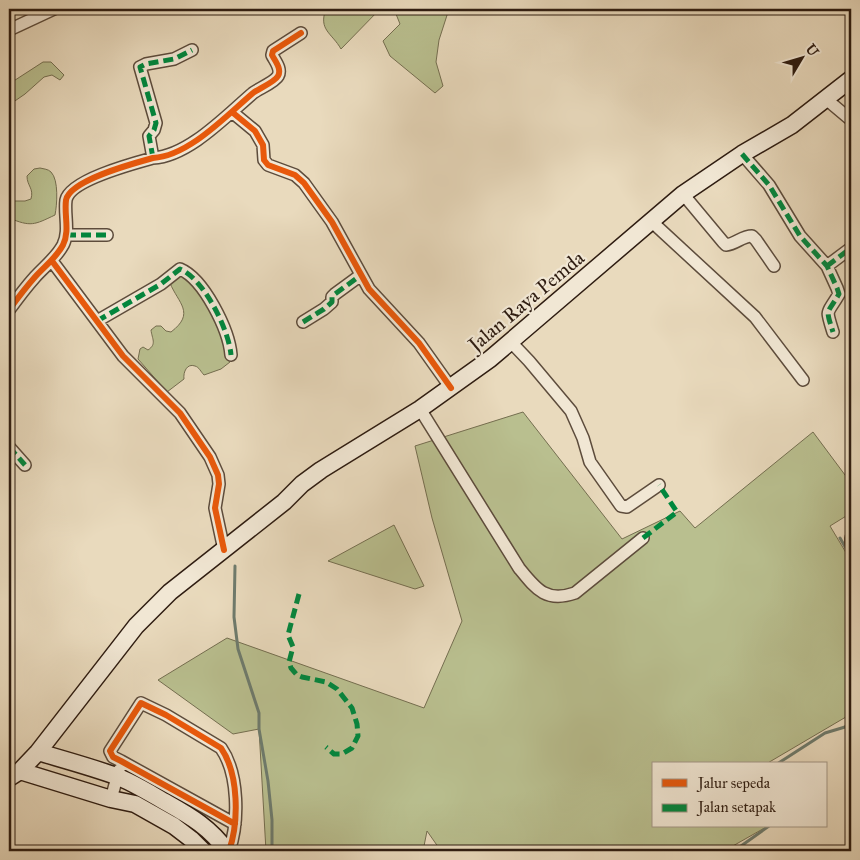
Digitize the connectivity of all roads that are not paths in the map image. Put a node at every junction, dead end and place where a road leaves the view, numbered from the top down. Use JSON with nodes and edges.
{"nodes":[{"id":1,"x":54,"y":9,"type":"edge"},
{"id":2,"x":35,"y":13,"type":"edge"},
{"id":3,"x":9,"y":30,"type":"edge"},
{"id":4,"x":301,"y":33,"type":"dead end"},
{"id":5,"x":192,"y":50,"type":"dead end"},
{"id":6,"x":851,"y":79,"type":"edge"},
{"id":7,"x":826,"y":99,"type":"junction"},
{"id":8,"x":232,"y":112,"type":"junction"},
{"id":9,"x":851,"y":120,"type":"edge"},
{"id":10,"x":742,"y":154,"type":"junction"},
{"id":11,"x":153,"y":158,"type":"junction"},
{"id":12,"x":683,"y":194,"type":"junction"},
{"id":13,"x":651,"y":221,"type":"junction"},
{"id":14,"x":66,"y":235,"type":"junction"},
{"id":15,"x":107,"y":235,"type":"dead end"},
{"id":16,"x":851,"y":248,"type":"edge"},
{"id":17,"x":52,"y":261,"type":"junction"},
{"id":18,"x":774,"y":266,"type":"dead end"},
{"id":19,"x":827,"y":266,"type":"junction"},
{"id":20,"x":361,"y":274,"type":"junction"},
{"id":21,"x":9,"y":310,"type":"edge"},
{"id":22,"x":97,"y":321,"type":"junction"},
{"id":23,"x":303,"y":322,"type":"dead end"},
{"id":24,"x":833,"y":332,"type":"dead end"},
{"id":25,"x":510,"y":341,"type":"junction"},
{"id":26,"x":231,"y":355,"type":"dead end"},
{"id":27,"x":803,"y":380,"type":"dead end"},
{"id":28,"x":451,"y":388,"type":"junction"},
{"id":29,"x":420,"y":409,"type":"junction"},
{"id":30,"x":9,"y":447,"type":"edge"},
{"id":31,"x":25,"y":465,"type":"dead end"},
{"id":32,"x":659,"y":485,"type":"dead end"},
{"id":33,"x":643,"y":538,"type":"dead end"},
{"id":34,"x":851,"y":538,"type":"edge"},
{"id":35,"x":851,"y":542,"type":"edge"},
{"id":36,"x":224,"y":550,"type":"junction"},
{"id":37,"x":38,"y":752,"type":"junction"},
{"id":38,"x":74,"y":762,"type":"junction"},
{"id":39,"x":119,"y":769,"type":"junction"},
{"id":40,"x":14,"y":775,"type":"edge"},
{"id":41,"x":66,"y":784,"type":"junction"},
{"id":42,"x":111,"y":799,"type":"junction"},
{"id":43,"x":235,"y":824,"type":"junction"},
{"id":44,"x":203,"y":851,"type":"edge"},
{"id":45,"x":228,"y":851,"type":"edge"}],
"edges":[{"from":1,"to":2,"type":"street"},
{"from":2,"to":3,"type":"street"},
{"from":4,"to":8,"type":"street"},
{"from":5,"to":11,"type":"street"},
{"from":6,"to":7,"type":"main road","name":"Jalan Raya Pemda"},
{"from":7,"to":9,"type":"street"},
{"from":7,"to":10,"type":"main road","name":"Jalan Raya Pemda"},
{"from":8,"to":11,"type":"street"},
{"from":8,"to":20,"type":"street"},
{"from":10,"to":12,"type":"main road","name":"Jalan Raya Pemda"},
{"from":10,"to":19,"type":"street"},
{"from":11,"to":14,"type":"street"},
{"from":12,"to":13,"type":"main road","name":"Jalan Raya Pemda"},
{"from":12,"to":18,"type":"street"},
{"from":13,"to":25,"type":"main road","name":"Jalan Raya Pemda"},
{"from":13,"to":27,"type":"street"},
{"from":14,"to":15,"type":"street"},
{"from":14,"to":17,"type":"street"},
{"from":16,"to":19,"type":"street"},
{"from":17,"to":21,"type":"street"},
{"from":17,"to":22,"type":"street"},
{"from":19,"to":24,"type":"street"},
{"from":20,"to":23,"type":"street"},
{"from":20,"to":28,"type":"street"},
{"from":22,"to":26,"type":"street"},
{"from":22,"to":36,"type":"street"},
{"from":25,"to":28,"type":"main road","name":"Jalan Raya Pemda"},
{"from":25,"to":32,"type":"street"},
{"from":28,"to":29,"type":"main road","name":"Jalan Raya Pemda"},
{"from":29,"to":33,"type":"street"},
{"from":29,"to":36,"type":"main road","name":"Jalan Raya Pemda"},
{"from":30,"to":31,"type":"street"},
{"from":34,"to":35,"type":"street"},
{"from":36,"to":37,"type":"main road","name":"Jalan Raya Pemda"},
{"from":37,"to":38,"type":"main road"},
{"from":37,"to":40,"type":"main road","name":"Jalan Raya Pemda"},
{"from":38,"to":39,"type":"main road"},
{"from":38,"to":41,"type":"main road"},
{"from":39,"to":42,"type":"street"},
{"from":39,"to":43,"type":"street"},
{"from":39,"to":43,"type":"street"},
{"from":39,"to":45,"type":"main road"},
{"from":40,"to":41,"type":"main road"},
{"from":41,"to":42,"type":"main road"},
{"from":42,"to":44,"type":"main road"},
{"from":43,"to":45,"type":"street"}]}
